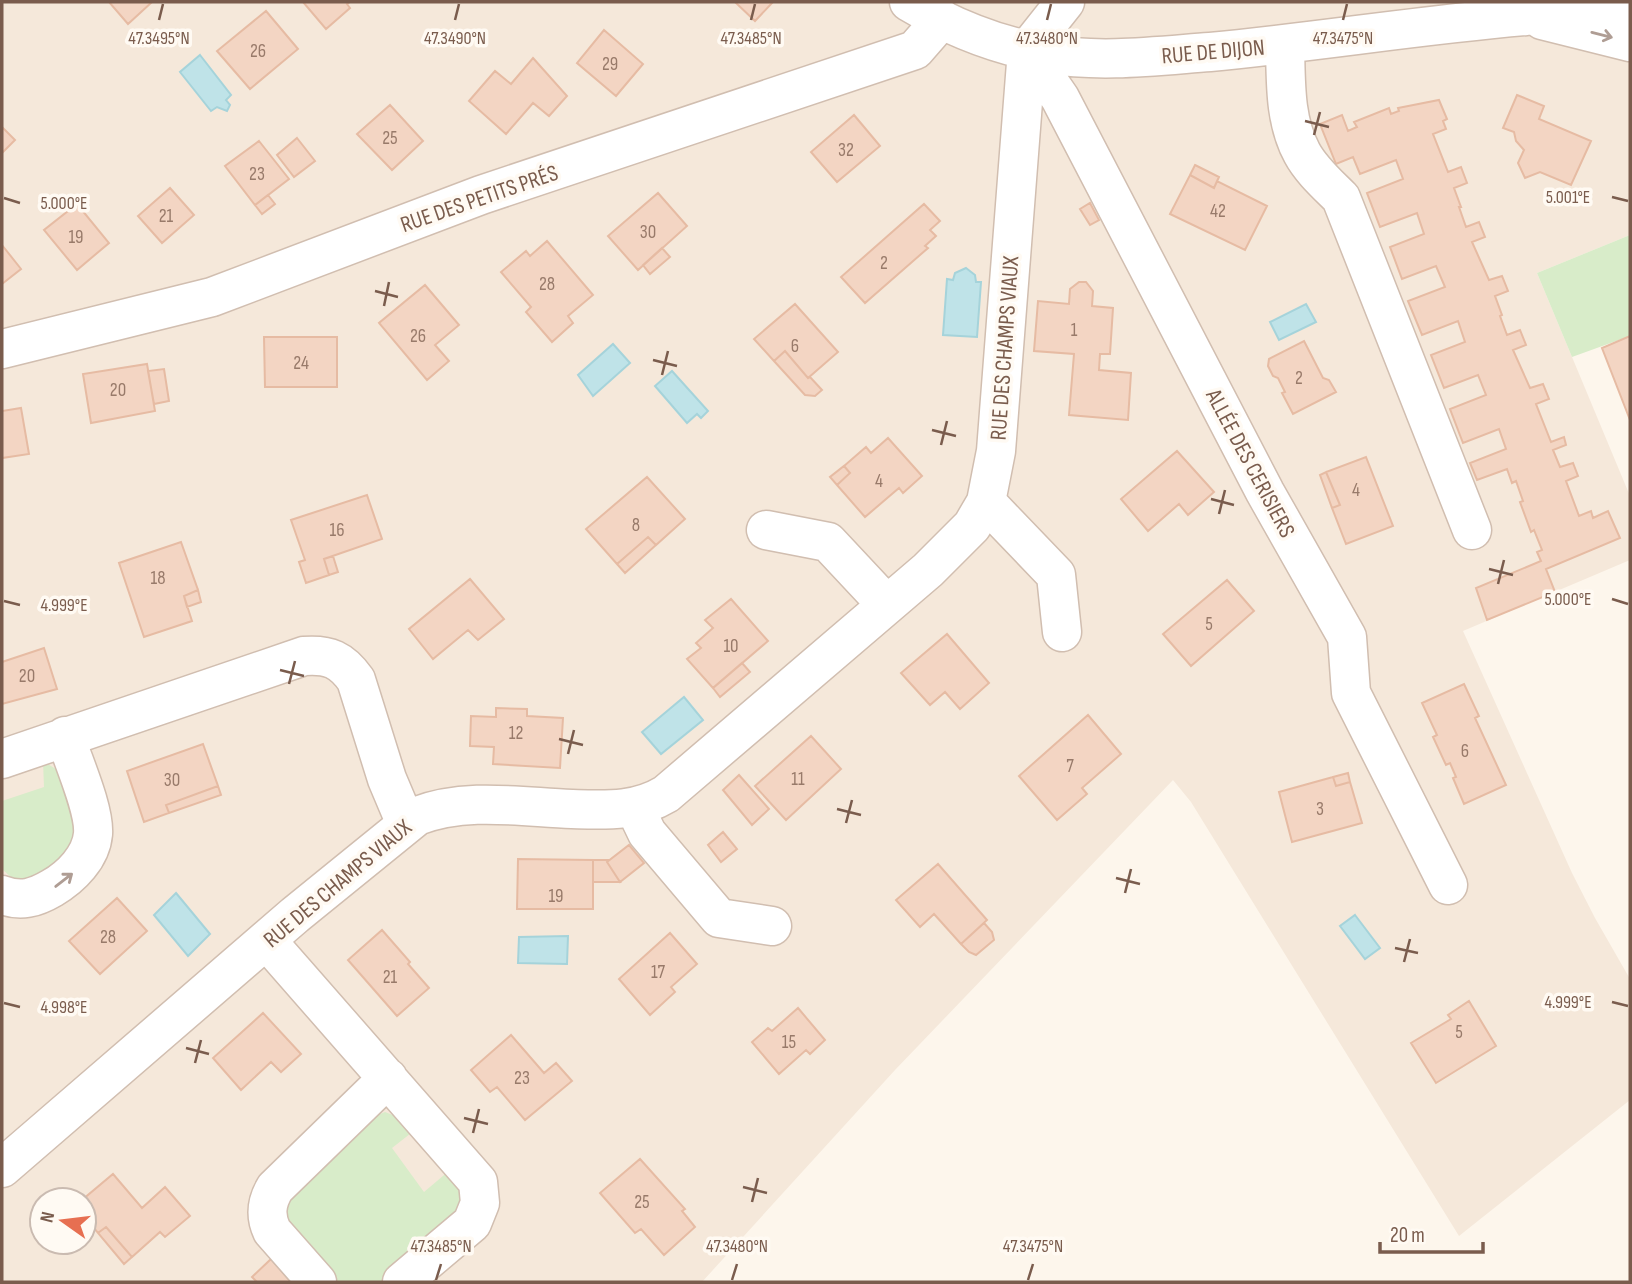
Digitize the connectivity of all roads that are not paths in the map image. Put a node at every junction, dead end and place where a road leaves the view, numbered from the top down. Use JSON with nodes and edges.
{"nodes":[{"id":1,"x":1065,"y":2,"type":"edge"},
{"id":2,"x":1630,"y":5,"type":"edge"},
{"id":3,"x":925,"y":10,"type":"edge"},
{"id":4,"x":1526,"y":16,"type":"junction"},
{"id":5,"x":1630,"y":42,"type":"edge"},
{"id":6,"x":1285,"y":45,"type":"junction"},
{"id":7,"x":1027,"y":50,"type":"junction"},
{"id":8,"x":2,"y":349,"type":"edge"},
{"id":9,"x":986,"y":502,"type":"junction"},
{"id":10,"x":765,"y":530,"type":"dead end"},
{"id":11,"x":1472,"y":530,"type":"dead end"},
{"id":12,"x":886,"y":604,"type":"junction"},
{"id":13,"x":1062,"y":632,"type":"dead end"},
{"id":14,"x":65,"y":736,"type":"junction"},
{"id":15,"x":2,"y":759,"type":"edge"},
{"id":16,"x":635,"y":808,"type":"junction"},
{"id":17,"x":406,"y":824,"type":"junction"},
{"id":18,"x":1448,"y":885,"type":"dead end"},
{"id":19,"x":2,"y":895,"type":"edge"},
{"id":20,"x":772,"y":926,"type":"dead end"},
{"id":21,"x":267,"y":941,"type":"junction"},
{"id":22,"x":388,"y":1078,"type":"junction"},
{"id":23,"x":2,"y":1168,"type":"edge"},
{"id":24,"x":317,"y":1282,"type":"edge"},
{"id":25,"x":402,"y":1282,"type":"edge"}],
"edges":[{"from":1,"to":7,"type":"street"},
{"from":2,"to":4,"type":"street","name":"RUE DE DIJON"},
{"from":3,"to":7,"type":"street","name":"RUE DE DIJON"},
{"from":3,"to":8,"type":"street","name":"RUE DES PETITS PRÉS"},
{"from":4,"to":5,"type":"street","name":"RUE DE DIJON","one_way":true},
{"from":4,"to":6,"type":"street","name":"RUE DE DIJON"},
{"from":6,"to":7,"type":"street","name":"RUE DE DIJON"},
{"from":6,"to":11,"type":"street"},
{"from":7,"to":9,"type":"street","name":"RUE DES CHAMPS VIAUX"},
{"from":7,"to":18,"type":"street","name":"ALLÉE DES CERISIERS"},
{"from":9,"to":12,"type":"street","name":"RUE DES CHAMPS VIAUX"},
{"from":9,"to":13,"type":"street"},
{"from":10,"to":12,"type":"street"},
{"from":12,"to":16,"type":"street","name":"RUE DES CHAMPS VIAUX"},
{"from":14,"to":15,"type":"street"},
{"from":14,"to":17,"type":"street"},
{"from":19,"to":14,"type":"street","one_way":true},
{"from":16,"to":17,"type":"street","name":"RUE DES CHAMPS VIAUX"},
{"from":16,"to":20,"type":"street"},
{"from":17,"to":21,"type":"street","name":"RUE DES CHAMPS VIAUX"},
{"from":21,"to":22,"type":"street"},
{"from":21,"to":23,"type":"street","name":"RUE DES CHAMPS VIAUX"},
{"from":22,"to":24,"type":"street"},
{"from":22,"to":25,"type":"street"}]}
